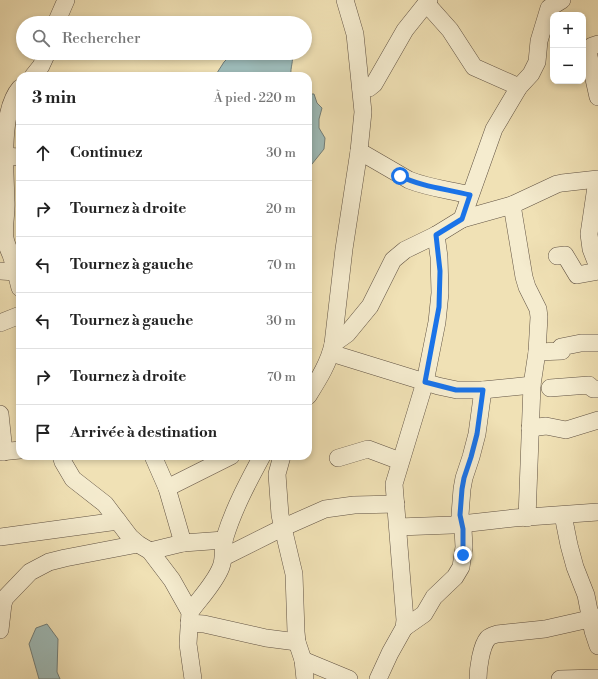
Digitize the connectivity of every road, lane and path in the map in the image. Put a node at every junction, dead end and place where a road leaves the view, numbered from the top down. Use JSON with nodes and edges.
{"nodes":[{"id":1,"x":66,"y":0,"type":"edge"},
{"id":2,"x":345,"y":0,"type":"edge"},
{"id":3,"x":562,"y":0,"type":"edge"},
{"id":4,"x":427,"y":2,"type":"edge"},
{"id":5,"x":59,"y":16,"type":"edge"},
{"id":6,"x":598,"y":44,"type":"edge"},
{"id":7,"x":44,"y":60,"type":"edge"},
{"id":8,"x":36,"y":72,"type":"edge"},
{"id":9,"x":519,"y":87,"type":"junction"},
{"id":10,"x":361,"y":89,"type":"junction"},
{"id":11,"x":16,"y":91,"type":"edge"},
{"id":12,"x":598,"y":97,"type":"edge"},
{"id":13,"x":1,"y":121,"type":"edge"},
{"id":14,"x":359,"y":151,"type":"junction"},
{"id":15,"x":2,"y":156,"type":"junction"},
{"id":16,"x":16,"y":157,"type":"edge"},
{"id":17,"x":598,"y":180,"type":"edge"},
{"id":18,"x":470,"y":195,"type":"junction"},
{"id":19,"x":596,"y":203,"type":"edge"},
{"id":20,"x":512,"y":206,"type":"junction"},
{"id":21,"x":462,"y":219,"type":"junction"},
{"id":22,"x":436,"y":235,"type":"junction"},
{"id":23,"x":557,"y":256,"type":"dead end"},
{"id":24,"x":598,"y":267,"type":"edge"},
{"id":25,"x":598,"y":271,"type":"edge"},
{"id":26,"x":12,"y":277,"type":"edge"},
{"id":27,"x":16,"y":317,"type":"edge"},
{"id":28,"x":0,"y":323,"type":"edge"},
{"id":29,"x":598,"y":343,"type":"edge"},
{"id":30,"x":332,"y":348,"type":"junction"},
{"id":31,"x":537,"y":352,"type":"junction"},
{"id":32,"x":313,"y":377,"type":"edge"},
{"id":33,"x":425,"y":382,"type":"junction"},
{"id":34,"x":532,"y":385,"type":"junction"},
{"id":35,"x":550,"y":388,"type":"dead end"},
{"id":36,"x":598,"y":389,"type":"edge"},
{"id":37,"x":483,"y":390,"type":"junction"},
{"id":38,"x":0,"y":414,"type":"edge"},
{"id":39,"x":598,"y":420,"type":"edge"},
{"id":40,"x":530,"y":428,"type":"junction"},
{"id":41,"x":8,"y":451,"type":"edge"},
{"id":42,"x":338,"y":458,"type":"dead end"},
{"id":43,"x":63,"y":460,"type":"edge"},
{"id":44,"x":155,"y":460,"type":"edge"},
{"id":45,"x":222,"y":460,"type":"edge"},
{"id":46,"x":260,"y":460,"type":"edge"},
{"id":47,"x":280,"y":460,"type":"edge"},
{"id":48,"x":400,"y":462,"type":"junction"},
{"id":49,"x":166,"y":488,"type":"junction"},
{"id":50,"x":396,"y":504,"type":"junction"},
{"id":51,"x":598,"y":512,"type":"edge"},
{"id":52,"x":563,"y":515,"type":"junction"},
{"id":53,"x":527,"y":518,"type":"junction"},
{"id":54,"x":118,"y":521,"type":"junction"},
{"id":55,"x":462,"y":524,"type":"junction"},
{"id":56,"x":398,"y":527,"type":"junction"},
{"id":57,"x":282,"y":528,"type":"junction"},
{"id":58,"x":0,"y":537,"type":"edge"},
{"id":59,"x":224,"y":540,"type":"junction"},
{"id":60,"x":183,"y":542,"type":"junction"},
{"id":61,"x":144,"y":548,"type":"junction"},
{"id":62,"x":224,"y":557,"type":"junction"},
{"id":63,"x":189,"y":617,"type":"junction"},
{"id":64,"x":594,"y":618,"type":"edge"},
{"id":65,"x":404,"y":628,"type":"junction"},
{"id":66,"x":0,"y":630,"type":"edge"},
{"id":67,"x":297,"y":642,"type":"junction"},
{"id":68,"x":598,"y":646,"type":"edge"},
{"id":69,"x":303,"y":660,"type":"junction"},
{"id":70,"x":188,"y":676,"type":"edge"},
{"id":71,"x":598,"y":678,"type":"edge"},
{"id":72,"x":305,"y":679,"type":"edge"},
{"id":73,"x":349,"y":679,"type":"edge"},
{"id":74,"x":378,"y":679,"type":"edge"},
{"id":75,"x":478,"y":679,"type":"edge"},
{"id":76,"x":560,"y":679,"type":"edge"}],
"edges":[{"from":1,"to":5,"type":"street"},
{"from":2,"to":10,"type":"street"},
{"from":3,"to":9,"type":"street"},
{"from":4,"to":9,"type":"street"},
{"from":4,"to":10,"type":"street"},
{"from":6,"to":12,"type":"street"},
{"from":7,"to":8,"type":"street"},
{"from":9,"to":18,"type":"street"},
{"from":10,"to":14,"type":"street"},
{"from":11,"to":13,"type":"street"},
{"from":13,"to":15,"type":"street"},
{"from":14,"to":18,"type":"street"},
{"from":14,"to":30,"type":"street"},
{"from":15,"to":16,"type":"street"},
{"from":15,"to":26,"type":"street"},
{"from":17,"to":19,"type":"street"},
{"from":17,"to":20,"type":"street"},
{"from":18,"to":21,"type":"street"},
{"from":19,"to":24,"type":"street"},
{"from":20,"to":21,"type":"street"},
{"from":20,"to":31,"type":"street"},
{"from":21,"to":22,"type":"street"},
{"from":22,"to":30,"type":"street"},
{"from":22,"to":33,"type":"street"},
{"from":23,"to":25,"type":"street"},
{"from":27,"to":28,"type":"street"},
{"from":29,"to":31,"type":"street"},
{"from":30,"to":32,"type":"street"},
{"from":30,"to":33,"type":"street"},
{"from":31,"to":34,"type":"street"},
{"from":33,"to":37,"type":"street"},
{"from":33,"to":48,"type":"street"},
{"from":34,"to":37,"type":"street"},
{"from":34,"to":40,"type":"street"},
{"from":35,"to":36,"type":"street"},
{"from":37,"to":55,"type":"street"},
{"from":38,"to":41,"type":"street"},
{"from":39,"to":40,"type":"street"},
{"from":40,"to":53,"type":"street"},
{"from":42,"to":48,"type":"street"},
{"from":43,"to":54,"type":"street"},
{"from":44,"to":49,"type":"street"},
{"from":45,"to":49,"type":"street"},
{"from":46,"to":59,"type":"street"},
{"from":47,"to":57,"type":"street"},
{"from":48,"to":50,"type":"street"},
{"from":49,"to":60,"type":"street"},
{"from":50,"to":56,"type":"street"},
{"from":50,"to":57,"type":"street"},
{"from":51,"to":52,"type":"street"},
{"from":52,"to":53,"type":"street"},
{"from":52,"to":64,"type":"street"},
{"from":53,"to":55,"type":"street"},
{"from":54,"to":58,"type":"street"},
{"from":54,"to":61,"type":"street"},
{"from":55,"to":56,"type":"street"},
{"from":55,"to":65,"type":"street"},
{"from":56,"to":65,"type":"street"},
{"from":57,"to":62,"type":"street"},
{"from":57,"to":67,"type":"street"},
{"from":59,"to":60,"type":"street"},
{"from":59,"to":62,"type":"street"},
{"from":60,"to":61,"type":"street"},
{"from":61,"to":63,"type":"street"},
{"from":61,"to":66,"type":"street"},
{"from":62,"to":63,"type":"street"},
{"from":63,"to":67,"type":"street"},
{"from":63,"to":70,"type":"street"},
{"from":64,"to":68,"type":"street"},
{"from":64,"to":75,"type":"street"},
{"from":65,"to":74,"type":"street"},
{"from":67,"to":69,"type":"street"},
{"from":69,"to":72,"type":"street"},
{"from":69,"to":73,"type":"street"},
{"from":71,"to":76,"type":"street"}]}
